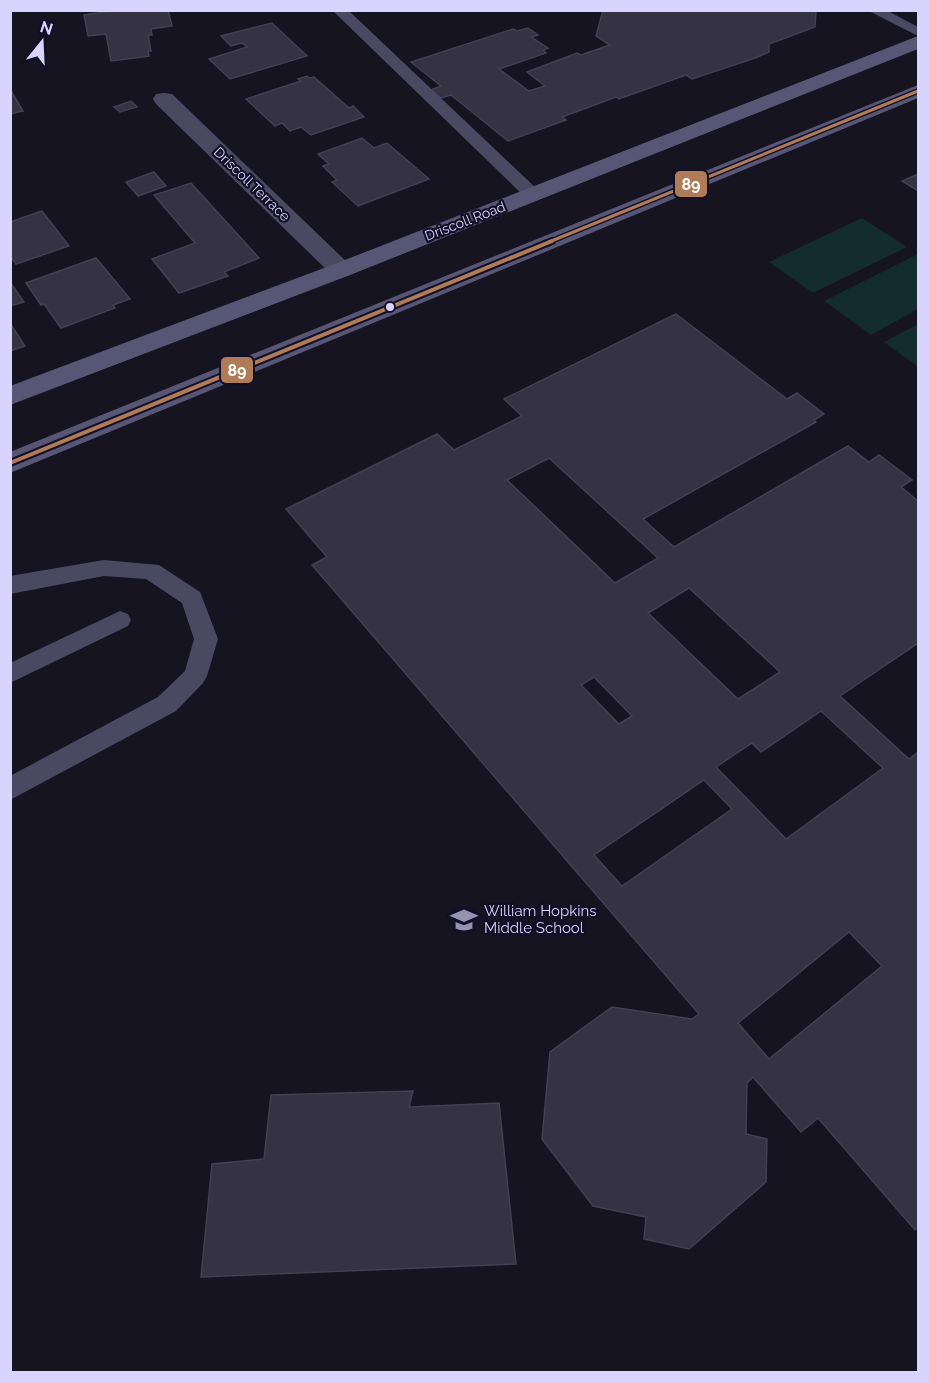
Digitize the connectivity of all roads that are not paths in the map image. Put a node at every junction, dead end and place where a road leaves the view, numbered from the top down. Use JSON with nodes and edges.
{"nodes":[{"id":1,"x":339,"y":10,"type":"edge"},
{"id":2,"x":874,"y":10,"type":"edge"},
{"id":3,"x":918,"y":32,"type":"edge"},
{"id":4,"x":918,"y":42,"type":"edge"},
{"id":5,"x":918,"y":91,"type":"edge"},
{"id":6,"x":164,"y":99,"type":"dead end"},
{"id":7,"x":532,"y":194,"type":"junction"},
{"id":8,"x":341,"y":270,"type":"junction"},
{"id":9,"x":10,"y":396,"type":"edge"},
{"id":10,"x":10,"y":463,"type":"edge"},
{"id":11,"x":10,"y":585,"type":"edge"},
{"id":12,"x":120,"y":620,"type":"dead end"},
{"id":13,"x":10,"y":674,"type":"edge"},
{"id":14,"x":10,"y":789,"type":"edge"}],
"edges":[{"from":1,"to":7,"type":"lane"},
{"from":2,"to":3,"type":"lane"},
{"from":4,"to":7,"type":"street","name":"Driscoll Road"},
{"from":5,"to":10,"type":"street"},
{"from":6,"to":8,"type":"street","name":"Driscoll Terrace"},
{"from":7,"to":8,"type":"street","name":"Driscoll Road"},
{"from":8,"to":9,"type":"street","name":"Driscoll Road"},
{"from":11,"to":14,"type":"lane"},
{"from":12,"to":13,"type":"lane"}]}
